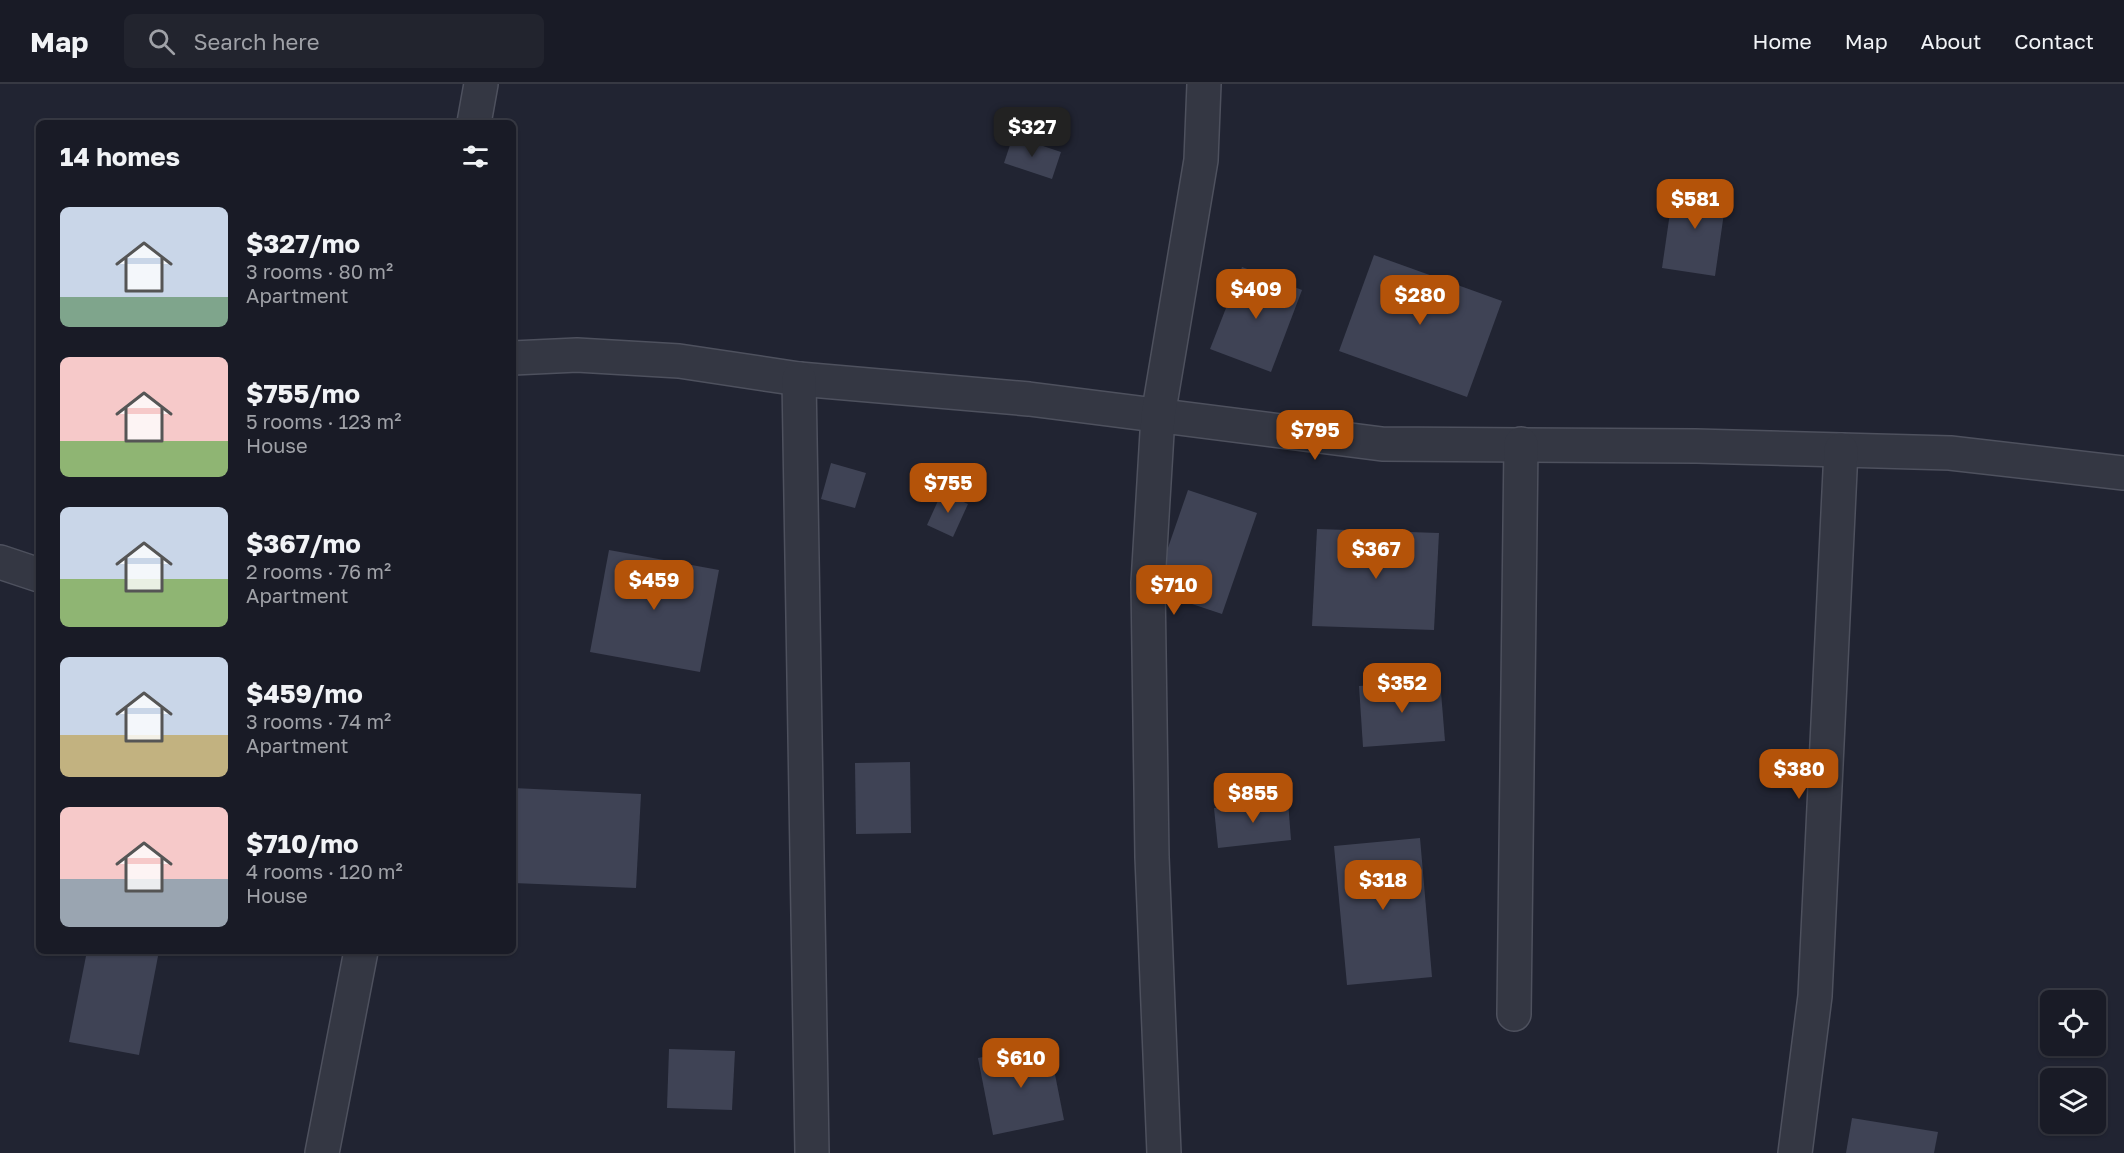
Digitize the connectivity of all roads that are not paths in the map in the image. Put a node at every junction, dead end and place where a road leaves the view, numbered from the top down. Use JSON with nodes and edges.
{"nodes":[{"id":1,"x":481,"y":84,"type":"edge"},
{"id":2,"x":1204,"y":84,"type":"edge"},
{"id":3,"x":475,"y":120,"type":"edge"},
{"id":4,"x":516,"y":358,"type":"edge"},
{"id":5,"x":799,"y":379,"type":"junction"},
{"id":6,"x":1158,"y":416,"type":"junction"},
{"id":7,"x":1521,"y":444,"type":"junction"},
{"id":8,"x":1841,"y":450,"type":"junction"},
{"id":9,"x":2124,"y":473,"type":"edge"},
{"id":10,"x":0,"y":562,"type":"edge"},
{"id":11,"x":36,"y":574,"type":"edge"},
{"id":12,"x":360,"y":954,"type":"edge"},
{"id":13,"x":1514,"y":1014,"type":"dead end"},
{"id":14,"x":322,"y":1153,"type":"edge"},
{"id":15,"x":812,"y":1153,"type":"edge"},
{"id":16,"x":1164,"y":1153,"type":"edge"},
{"id":17,"x":1795,"y":1153,"type":"edge"}],
"edges":[{"from":1,"to":3,"type":"street"},
{"from":2,"to":6,"type":"street"},
{"from":4,"to":5,"type":"street"},
{"from":5,"to":6,"type":"street"},
{"from":5,"to":15,"type":"street"},
{"from":6,"to":7,"type":"street"},
{"from":6,"to":16,"type":"street"},
{"from":7,"to":8,"type":"street"},
{"from":7,"to":13,"type":"street"},
{"from":8,"to":9,"type":"street"},
{"from":8,"to":17,"type":"street"},
{"from":10,"to":11,"type":"street"},
{"from":12,"to":14,"type":"street"}]}
